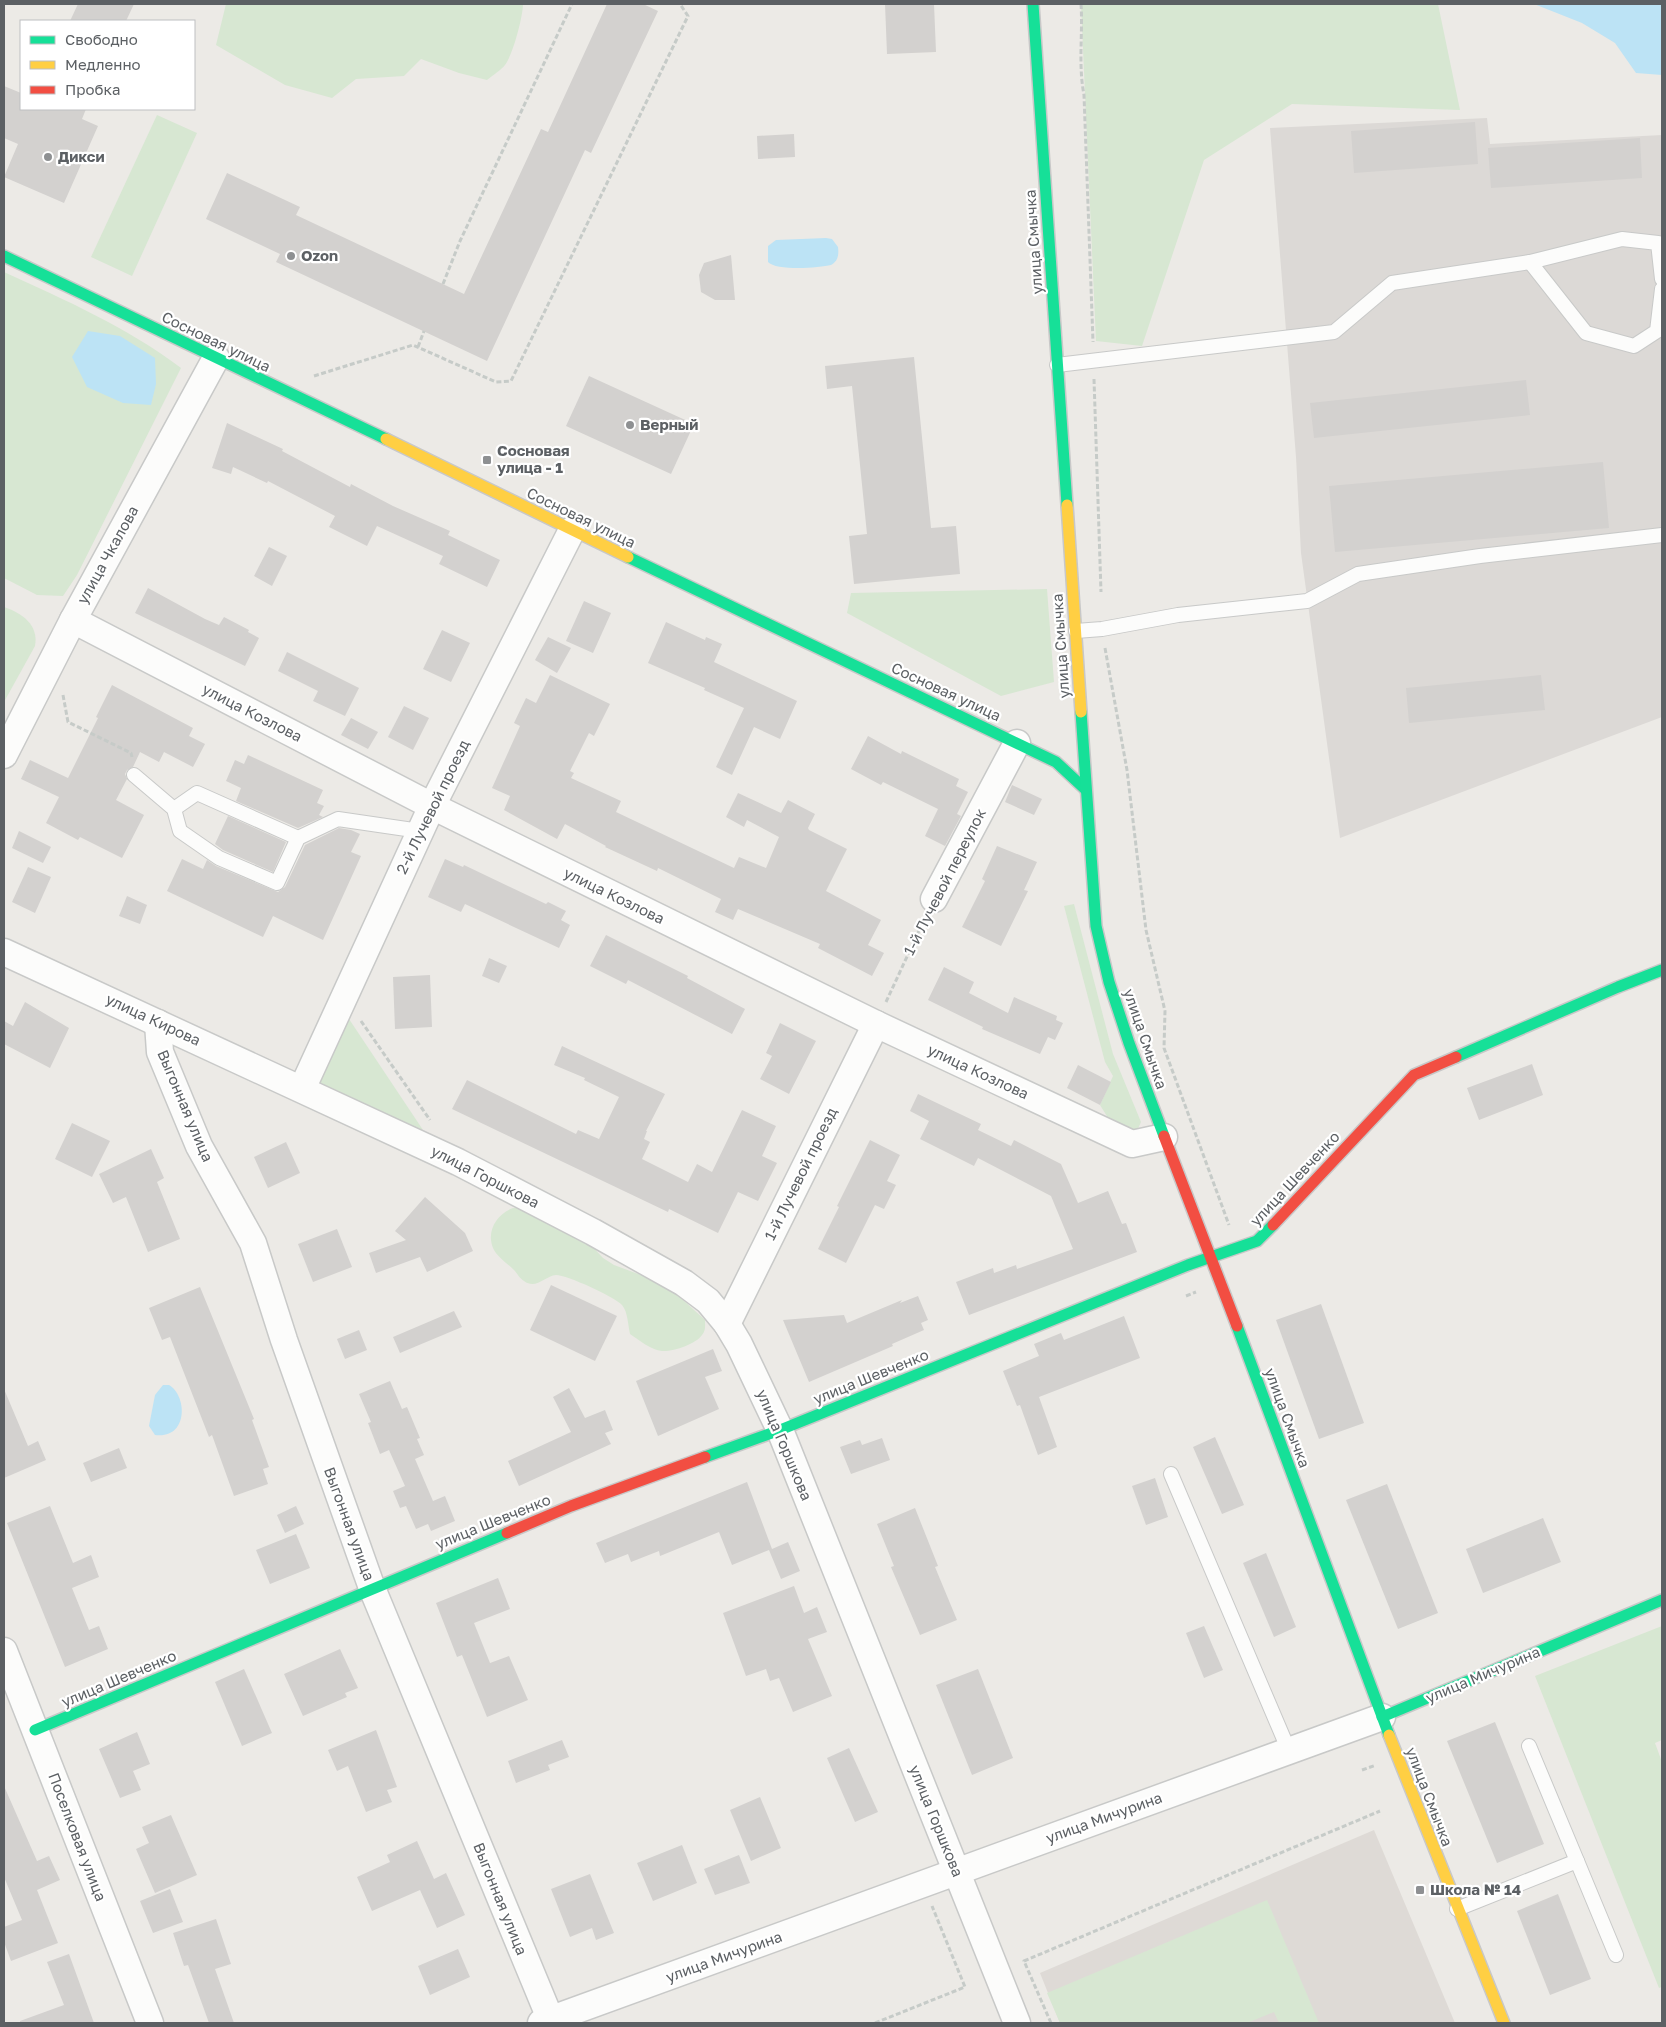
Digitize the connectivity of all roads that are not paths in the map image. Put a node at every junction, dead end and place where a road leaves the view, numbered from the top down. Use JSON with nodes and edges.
{"nodes":[{"id":1,"x":1033,"y":4,"type":"edge"},
{"id":2,"x":4,"y":256,"type":"edge"},
{"id":3,"x":1530,"y":262,"type":"junction"},
{"id":4,"x":1662,"y":279,"type":"edge"},
{"id":5,"x":1662,"y":289,"type":"edge"},
{"id":6,"x":216,"y":358,"type":"junction"},
{"id":7,"x":1057,"y":365,"type":"junction"},
{"id":8,"x":572,"y":530,"type":"junction"},
{"id":9,"x":1662,"y":536,"type":"edge"},
{"id":10,"x":73,"y":620,"type":"junction"},
{"id":11,"x":1076,"y":631,"type":"junction"},
{"id":12,"x":1017,"y":742,"type":"junction"},
{"id":13,"x":4,"y":755,"type":"edge"},
{"id":14,"x":134,"y":775,"type":"road end"},
{"id":15,"x":1085,"y":789,"type":"junction"},
{"id":16,"x":432,"y":806,"type":"junction"},
{"id":17,"x":174,"y":809,"type":"junction"},
{"id":18,"x":420,"y":831,"type":"junction"},
{"id":19,"x":298,"y":838,"type":"junction"},
{"id":20,"x":934,"y":899,"type":"road end"},
{"id":21,"x":4,"y":952,"type":"edge"},
{"id":22,"x":1662,"y":970,"type":"edge"},
{"id":23,"x":158,"y":1023,"type":"junction"},
{"id":24,"x":876,"y":1024,"type":"junction"},
{"id":25,"x":302,"y":1089,"type":"junction"},
{"id":26,"x":1164,"y":1137,"type":"junction"},
{"id":27,"x":1211,"y":1257,"type":"junction"},
{"id":28,"x":727,"y":1324,"type":"junction"},
{"id":29,"x":780,"y":1430,"type":"junction"},
{"id":30,"x":1171,"y":1474,"type":"dead end"},
{"id":31,"x":372,"y":1588,"type":"junction"},
{"id":32,"x":1662,"y":1600,"type":"edge"},
{"id":33,"x":4,"y":1651,"type":"edge"},
{"id":34,"x":1382,"y":1717,"type":"junction"},
{"id":35,"x":35,"y":1730,"type":"junction"},
{"id":36,"x":1529,"y":1746,"type":"dead end"},
{"id":37,"x":1289,"y":1751,"type":"junction"},
{"id":38,"x":1578,"y":1861,"type":"junction"},
{"id":39,"x":957,"y":1872,"type":"junction"},
{"id":40,"x":1457,"y":1909,"type":"junction"},
{"id":41,"x":1616,"y":1955,"type":"dead end"},
{"id":42,"x":548,"y":2022,"type":"edge"},
{"id":43,"x":150,"y":2023,"type":"edge"},
{"id":44,"x":1017,"y":2023,"type":"edge"},
{"id":45,"x":1504,"y":2023,"type":"edge"}],
"edges":[{"from":1,"to":7,"type":"street","name":"улица Смычка"},
{"from":2,"to":6,"type":"street","name":"Сосновая улица"},
{"from":3,"to":4,"type":"lane"},
{"from":3,"to":5,"type":"lane"},
{"from":3,"to":7,"type":"lane"},
{"from":6,"to":8,"type":"street","name":"Сосновая улица"},
{"from":6,"to":10,"type":"street","name":"улица Чкалова"},
{"from":7,"to":11,"type":"street","name":"улица Смычка"},
{"from":8,"to":12,"type":"street","name":"Сосновая улица"},
{"from":8,"to":16,"type":"street","name":"2-й Лучевой проезд"},
{"from":9,"to":11,"type":"lane"},
{"from":10,"to":13,"type":"street","name":"улица Чкалова"},
{"from":10,"to":16,"type":"street","name":"улица Козлова"},
{"from":11,"to":15,"type":"street","name":"улица Смычка"},
{"from":12,"to":15,"type":"street","name":"Сосновая улица"},
{"from":12,"to":20,"type":"street","name":"1-й Лучевой переулок"},
{"from":14,"to":17,"type":"lane"},
{"from":15,"to":26,"type":"street","name":"улица Смычка"},
{"from":16,"to":18,"type":"street","name":"2-й Лучевой проезд"},
{"from":16,"to":24,"type":"street","name":"улица Козлова"},
{"from":17,"to":19,"type":"lane"},
{"from":17,"to":19,"type":"lane"},
{"from":18,"to":19,"type":"lane"},
{"from":18,"to":25,"type":"street","name":"2-й Лучевой проезд"},
{"from":21,"to":23,"type":"street","name":"улица Кирова"},
{"from":22,"to":27,"type":"street","name":"улица Шевченко"},
{"from":23,"to":25,"type":"street","name":"улица Кирова"},
{"from":23,"to":31,"type":"street","name":"Выгонная улица"},
{"from":24,"to":26,"type":"street","name":"улица Козлова"},
{"from":24,"to":28,"type":"street","name":"1-й Лучевой проезд"},
{"from":25,"to":28,"type":"street","name":"улица Горшкова"},
{"from":26,"to":27,"type":"street","name":"улица Смычка"},
{"from":27,"to":29,"type":"street","name":"улица Шевченко"},
{"from":27,"to":34,"type":"street","name":"улица Смычка"},
{"from":28,"to":29,"type":"street","name":"улица Горшкова"},
{"from":29,"to":31,"type":"street","name":"улица Шевченко"},
{"from":29,"to":39,"type":"street","name":"улица Горшкова"},
{"from":30,"to":37,"type":"lane"},
{"from":31,"to":35,"type":"street","name":"улица Шевченко"},
{"from":31,"to":42,"type":"street","name":"Выгонная улица"},
{"from":32,"to":34,"type":"street","name":"улица Мичурина"},
{"from":33,"to":35,"type":"street","name":"Поселковая улица"},
{"from":34,"to":37,"type":"street","name":"улица Мичурина"},
{"from":34,"to":40,"type":"street","name":"улица Смычка"},
{"from":35,"to":43,"type":"street","name":"Поселковая улица"},
{"from":36,"to":38,"type":"lane"},
{"from":37,"to":39,"type":"street","name":"улица Мичурина"},
{"from":38,"to":40,"type":"lane"},
{"from":38,"to":41,"type":"lane"},
{"from":39,"to":42,"type":"street","name":"улица Мичурина"},
{"from":39,"to":44,"type":"street","name":"улица Горшкова"},
{"from":40,"to":45,"type":"street","name":"улица Смычка"}]}
